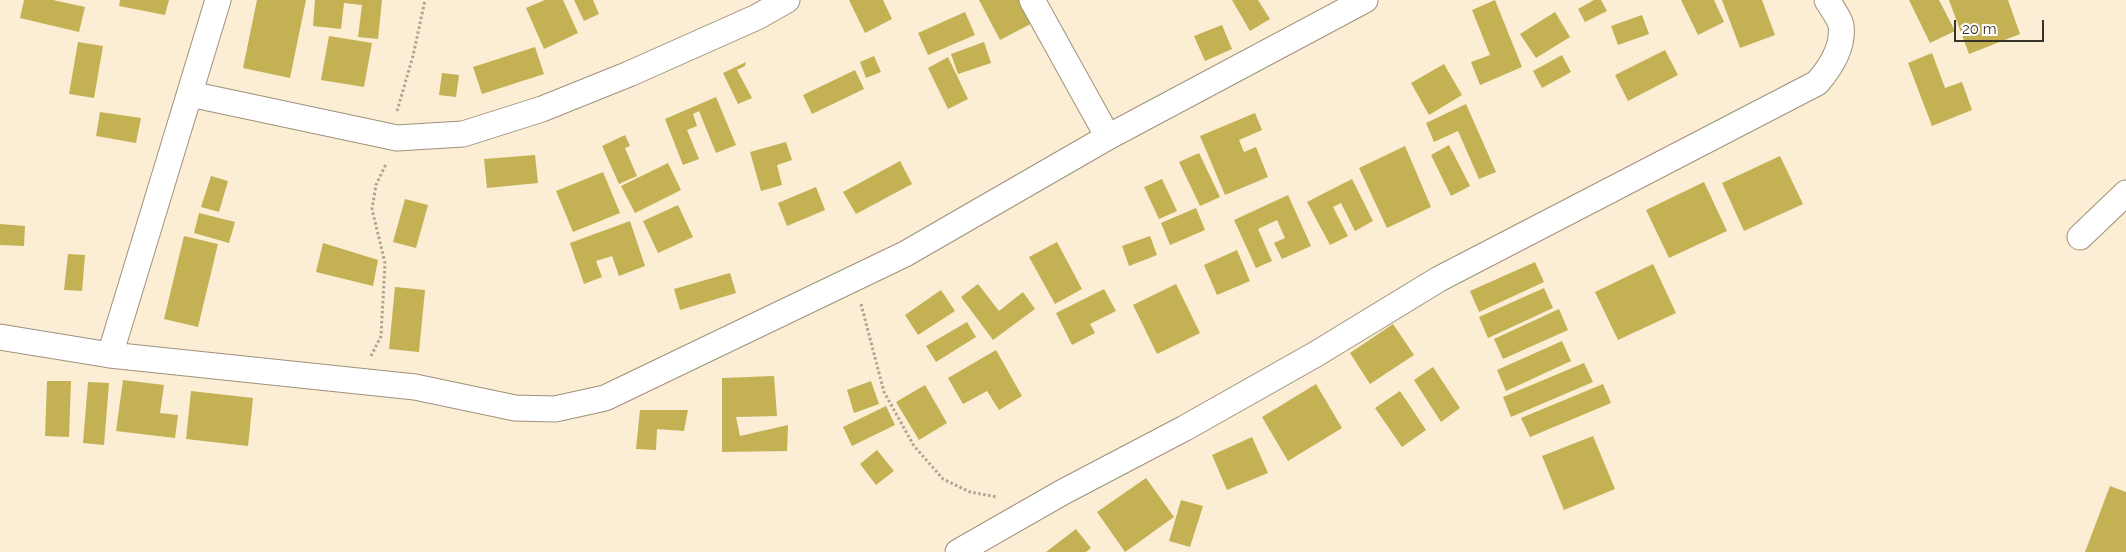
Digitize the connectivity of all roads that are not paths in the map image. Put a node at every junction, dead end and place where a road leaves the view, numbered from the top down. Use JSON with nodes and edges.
{"nodes":[{"id":1,"x":218,"y":0,"type":"edge"},
{"id":2,"x":787,"y":0,"type":"edge"},
{"id":3,"x":1032,"y":0,"type":"edge"},
{"id":4,"x":1365,"y":0,"type":"edge"},
{"id":5,"x":1827,"y":0,"type":"edge"},
{"id":6,"x":1341,"y":6,"type":"edge"},
{"id":7,"x":190,"y":94,"type":"junction"},
{"id":8,"x":1108,"y":137,"type":"junction"},
{"id":9,"x":2126,"y":193,"type":"edge"},
{"id":10,"x":2080,"y":237,"type":"dead end"},
{"id":11,"x":0,"y":337,"type":"edge"},
{"id":12,"x":110,"y":356,"type":"junction"},
{"id":13,"x":958,"y":552,"type":"edge"}],
"edges":[{"from":1,"to":7,"type":"street"},
{"from":2,"to":7,"type":"street"},
{"from":3,"to":8,"type":"street"},
{"from":4,"to":6,"type":"street"},
{"from":5,"to":13,"type":"street"},
{"from":6,"to":8,"type":"street"},
{"from":7,"to":12,"type":"street"},
{"from":8,"to":12,"type":"street"},
{"from":9,"to":10,"type":"street"},
{"from":11,"to":12,"type":"street"}]}
